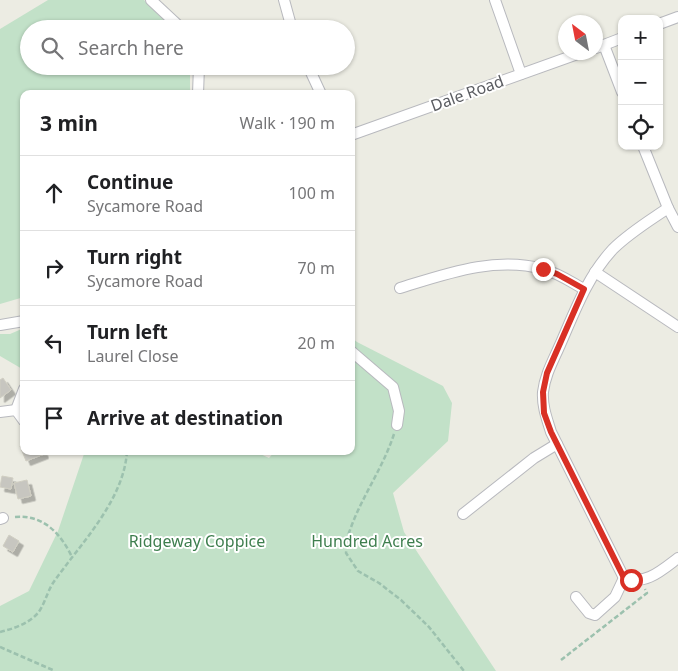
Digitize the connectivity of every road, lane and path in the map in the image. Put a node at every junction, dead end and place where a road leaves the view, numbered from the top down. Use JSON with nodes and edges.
{"nodes":[{"id":1,"x":151,"y":0,"type":"edge"},
{"id":2,"x":284,"y":0,"type":"edge"},
{"id":3,"x":495,"y":0,"type":"edge"},
{"id":4,"x":678,"y":16,"type":"edge"},
{"id":5,"x":172,"y":20,"type":"edge"},
{"id":6,"x":290,"y":20,"type":"edge"},
{"id":7,"x":663,"y":22,"type":"edge"},
{"id":8,"x":618,"y":40,"type":"edge"},
{"id":9,"x":603,"y":46,"type":"edge"},
{"id":10,"x":603,"y":53,"type":"edge"},
{"id":11,"x":560,"y":60,"type":"edge"},
{"id":12,"x":521,"y":74,"type":"junction"},
{"id":13,"x":198,"y":75,"type":"edge"},
{"id":14,"x":312,"y":75,"type":"edge"},
{"id":15,"x":618,"y":84,"type":"edge"},
{"id":16,"x":198,"y":90,"type":"edge"},
{"id":17,"x":319,"y":90,"type":"edge"},
{"id":18,"x":355,"y":134,"type":"edge"},
{"id":19,"x":645,"y":150,"type":"edge"},
{"id":20,"x":668,"y":208,"type":"junction"},
{"id":21,"x":678,"y":227,"type":"edge"},
{"id":22,"x":595,"y":272,"type":"junction"},
{"id":23,"x":400,"y":288,"type":"dead end"},
{"id":24,"x":584,"y":289,"type":"junction"},
{"id":25,"x":20,"y":322,"type":"edge"},
{"id":26,"x":0,"y":325,"type":"edge"},
{"id":27,"x":678,"y":327,"type":"edge"},
{"id":28,"x":355,"y":354,"type":"edge"},
{"id":29,"x":20,"y":400,"type":"edge"},
{"id":30,"x":16,"y":410,"type":"junction"},
{"id":31,"x":0,"y":412,"type":"edge"},
{"id":32,"x":20,"y":416,"type":"edge"},
{"id":33,"x":397,"y":425,"type":"joint"},
{"id":34,"x":557,"y":444,"type":"junction"},
{"id":35,"x":126,"y":455,"type":"edge"},
{"id":36,"x":463,"y":514,"type":"dead end"},
{"id":37,"x":2,"y":519,"type":"edge"},
{"id":38,"x":72,"y":557,"type":"junction"},
{"id":39,"x":678,"y":558,"type":"edge"},
{"id":40,"x":621,"y":573,"type":"junction"},
{"id":41,"x":639,"y":580,"type":"junction"},
{"id":42,"x":576,"y":597,"type":"dead end"},
{"id":43,"x":0,"y":632,"type":"edge"},
{"id":44,"x":0,"y":647,"type":"edge"},
{"id":45,"x":561,"y":660,"type":"dead end"},
{"id":46,"x":55,"y":671,"type":"edge"},
{"id":47,"x":464,"y":671,"type":"edge"}],
"edges":[{"from":1,"to":5,"type":"street"},
{"from":2,"to":6,"type":"street"},
{"from":3,"to":12,"type":"street"},
{"from":4,"to":7,"type":"street"},
{"from":8,"to":9,"type":"street"},
{"from":10,"to":15,"type":"street"},
{"from":11,"to":12,"type":"street","name":"Dale Road"},
{"from":12,"to":18,"type":"street","name":"Dale Road"},
{"from":13,"to":16,"type":"street"},
{"from":14,"to":17,"type":"street"},
{"from":19,"to":20,"type":"street"},
{"from":20,"to":21,"type":"street"},
{"from":20,"to":22,"type":"street"},
{"from":22,"to":24,"type":"street"},
{"from":22,"to":27,"type":"street"},
{"from":23,"to":24,"type":"street"},
{"from":24,"to":34,"type":"street"},
{"from":25,"to":26,"type":"street"},
{"from":28,"to":33,"type":"street"},
{"from":29,"to":30,"type":"street"},
{"from":30,"to":31,"type":"street"},
{"from":30,"to":32,"type":"street"},
{"from":33,"to":47,"type":"path"},
{"from":34,"to":36,"type":"street"},
{"from":34,"to":40,"type":"street"},
{"from":35,"to":38,"type":"path"},
{"from":37,"to":38,"type":"path"},
{"from":38,"to":43,"type":"path"},
{"from":39,"to":41,"type":"street"},
{"from":40,"to":41,"type":"street"},
{"from":40,"to":42,"type":"street"},
{"from":41,"to":45,"type":"path"},
{"from":44,"to":46,"type":"path"}]}
